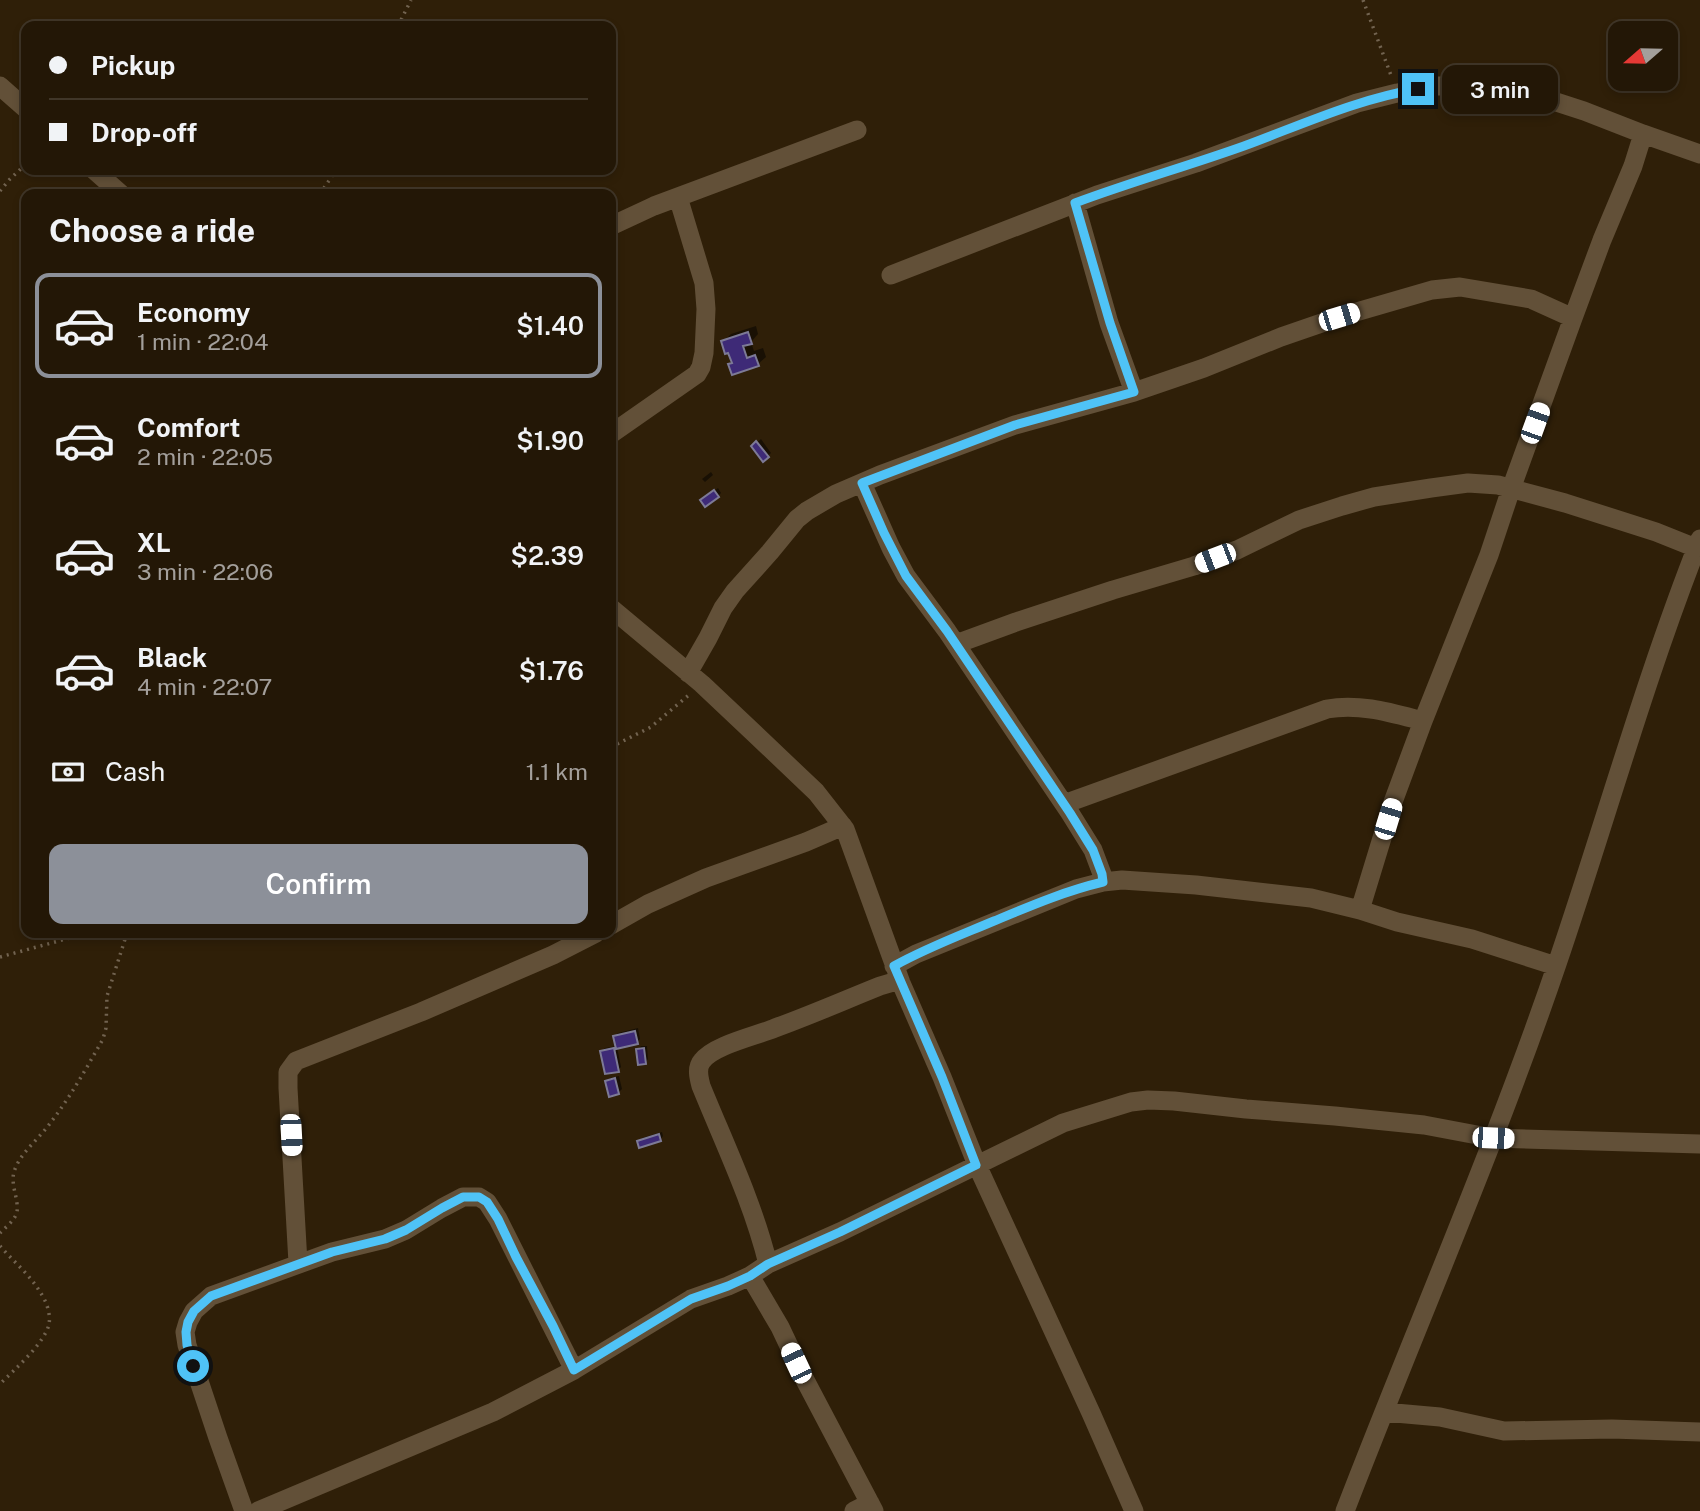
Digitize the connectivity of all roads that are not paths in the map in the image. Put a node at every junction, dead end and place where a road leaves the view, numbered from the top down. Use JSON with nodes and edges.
{"nodes":[{"id":1,"x":0,"y":86,"type":"edge"},
{"id":2,"x":21,"y":105,"type":"edge"},
{"id":3,"x":857,"y":130,"type":"dead end"},
{"id":4,"x":1643,"y":135,"type":"junction"},
{"id":5,"x":1700,"y":154,"type":"edge"},
{"id":6,"x":100,"y":175,"type":"edge"},
{"id":7,"x":115,"y":189,"type":"edge"},
{"id":8,"x":678,"y":197,"type":"junction"},
{"id":9,"x":1075,"y":203,"type":"junction"},
{"id":10,"x":616,"y":224,"type":"edge"},
{"id":11,"x":891,"y":275,"type":"dead end"},
{"id":12,"x":1573,"y":317,"type":"junction"},
{"id":13,"x":1134,"y":392,"type":"junction"},
{"id":14,"x":616,"y":431,"type":"edge"},
{"id":15,"x":862,"y":483,"type":"junction"},
{"id":16,"x":1511,"y":489,"type":"junction"},
{"id":17,"x":1698,"y":544,"type":"edge"},
{"id":18,"x":616,"y":612,"type":"edge"},
{"id":19,"x":956,"y":644,"type":"junction"},
{"id":20,"x":695,"y":678,"type":"junction"},
{"id":21,"x":1423,"y":721,"type":"junction"},
{"id":22,"x":1064,"y":804,"type":"junction"},
{"id":23,"x":843,"y":826,"type":"junction"},
{"id":24,"x":1103,"y":882,"type":"junction"},
{"id":25,"x":1360,"y":910,"type":"junction"},
{"id":26,"x":616,"y":922,"type":"edge"},
{"id":27,"x":586,"y":938,"type":"edge"},
{"id":28,"x":1556,"y":965,"type":"junction"},
{"id":29,"x":897,"y":975,"type":"junction"},
{"id":30,"x":1493,"y":1138,"type":"junction"},
{"id":31,"x":1700,"y":1144,"type":"edge"},
{"id":32,"x":976,"y":1165,"type":"junction"},
{"id":33,"x":298,"y":1263,"type":"junction"},
{"id":34,"x":768,"y":1264,"type":"junction"},
{"id":35,"x":750,"y":1276,"type":"junction"},
{"id":36,"x":574,"y":1370,"type":"junction"},
{"id":37,"x":1384,"y":1412,"type":"junction"},
{"id":38,"x":1700,"y":1432,"type":"edge"},
{"id":39,"x":866,"y":1508,"type":"edge"},
{"id":40,"x":244,"y":1511,"type":"edge"},
{"id":41,"x":258,"y":1511,"type":"edge"},
{"id":42,"x":1134,"y":1511,"type":"edge"},
{"id":43,"x":1345,"y":1511,"type":"edge"}],
"edges":[{"from":1,"to":2,"type":"street"},
{"from":3,"to":8,"type":"street"},
{"from":4,"to":5,"type":"street"},
{"from":4,"to":9,"type":"street"},
{"from":4,"to":12,"type":"street"},
{"from":6,"to":7,"type":"street"},
{"from":8,"to":10,"type":"street"},
{"from":8,"to":14,"type":"street"},
{"from":9,"to":11,"type":"street"},
{"from":9,"to":13,"type":"street"},
{"from":12,"to":13,"type":"street"},
{"from":12,"to":16,"type":"street"},
{"from":13,"to":15,"type":"street"},
{"from":15,"to":19,"type":"street"},
{"from":15,"to":20,"type":"street"},
{"from":16,"to":17,"type":"street"},
{"from":16,"to":19,"type":"street"},
{"from":16,"to":21,"type":"street"},
{"from":17,"to":28,"type":"street"},
{"from":18,"to":20,"type":"street"},
{"from":19,"to":22,"type":"street"},
{"from":20,"to":23,"type":"street"},
{"from":21,"to":22,"type":"street"},
{"from":21,"to":25,"type":"street"},
{"from":22,"to":24,"type":"street"},
{"from":23,"to":26,"type":"street"},
{"from":23,"to":29,"type":"street"},
{"from":24,"to":25,"type":"street"},
{"from":24,"to":29,"type":"street"},
{"from":25,"to":28,"type":"street"},
{"from":27,"to":33,"type":"street"},
{"from":28,"to":30,"type":"street"},
{"from":29,"to":32,"type":"street"},
{"from":29,"to":34,"type":"street"},
{"from":30,"to":31,"type":"street"},
{"from":30,"to":32,"type":"street"},
{"from":30,"to":37,"type":"street"},
{"from":32,"to":34,"type":"street"},
{"from":32,"to":42,"type":"street"},
{"from":33,"to":36,"type":"street"},
{"from":33,"to":40,"type":"street"},
{"from":34,"to":35,"type":"street"},
{"from":35,"to":36,"type":"street"},
{"from":35,"to":39,"type":"street"},
{"from":36,"to":41,"type":"street"},
{"from":37,"to":38,"type":"street"},
{"from":37,"to":43,"type":"street"}]}
